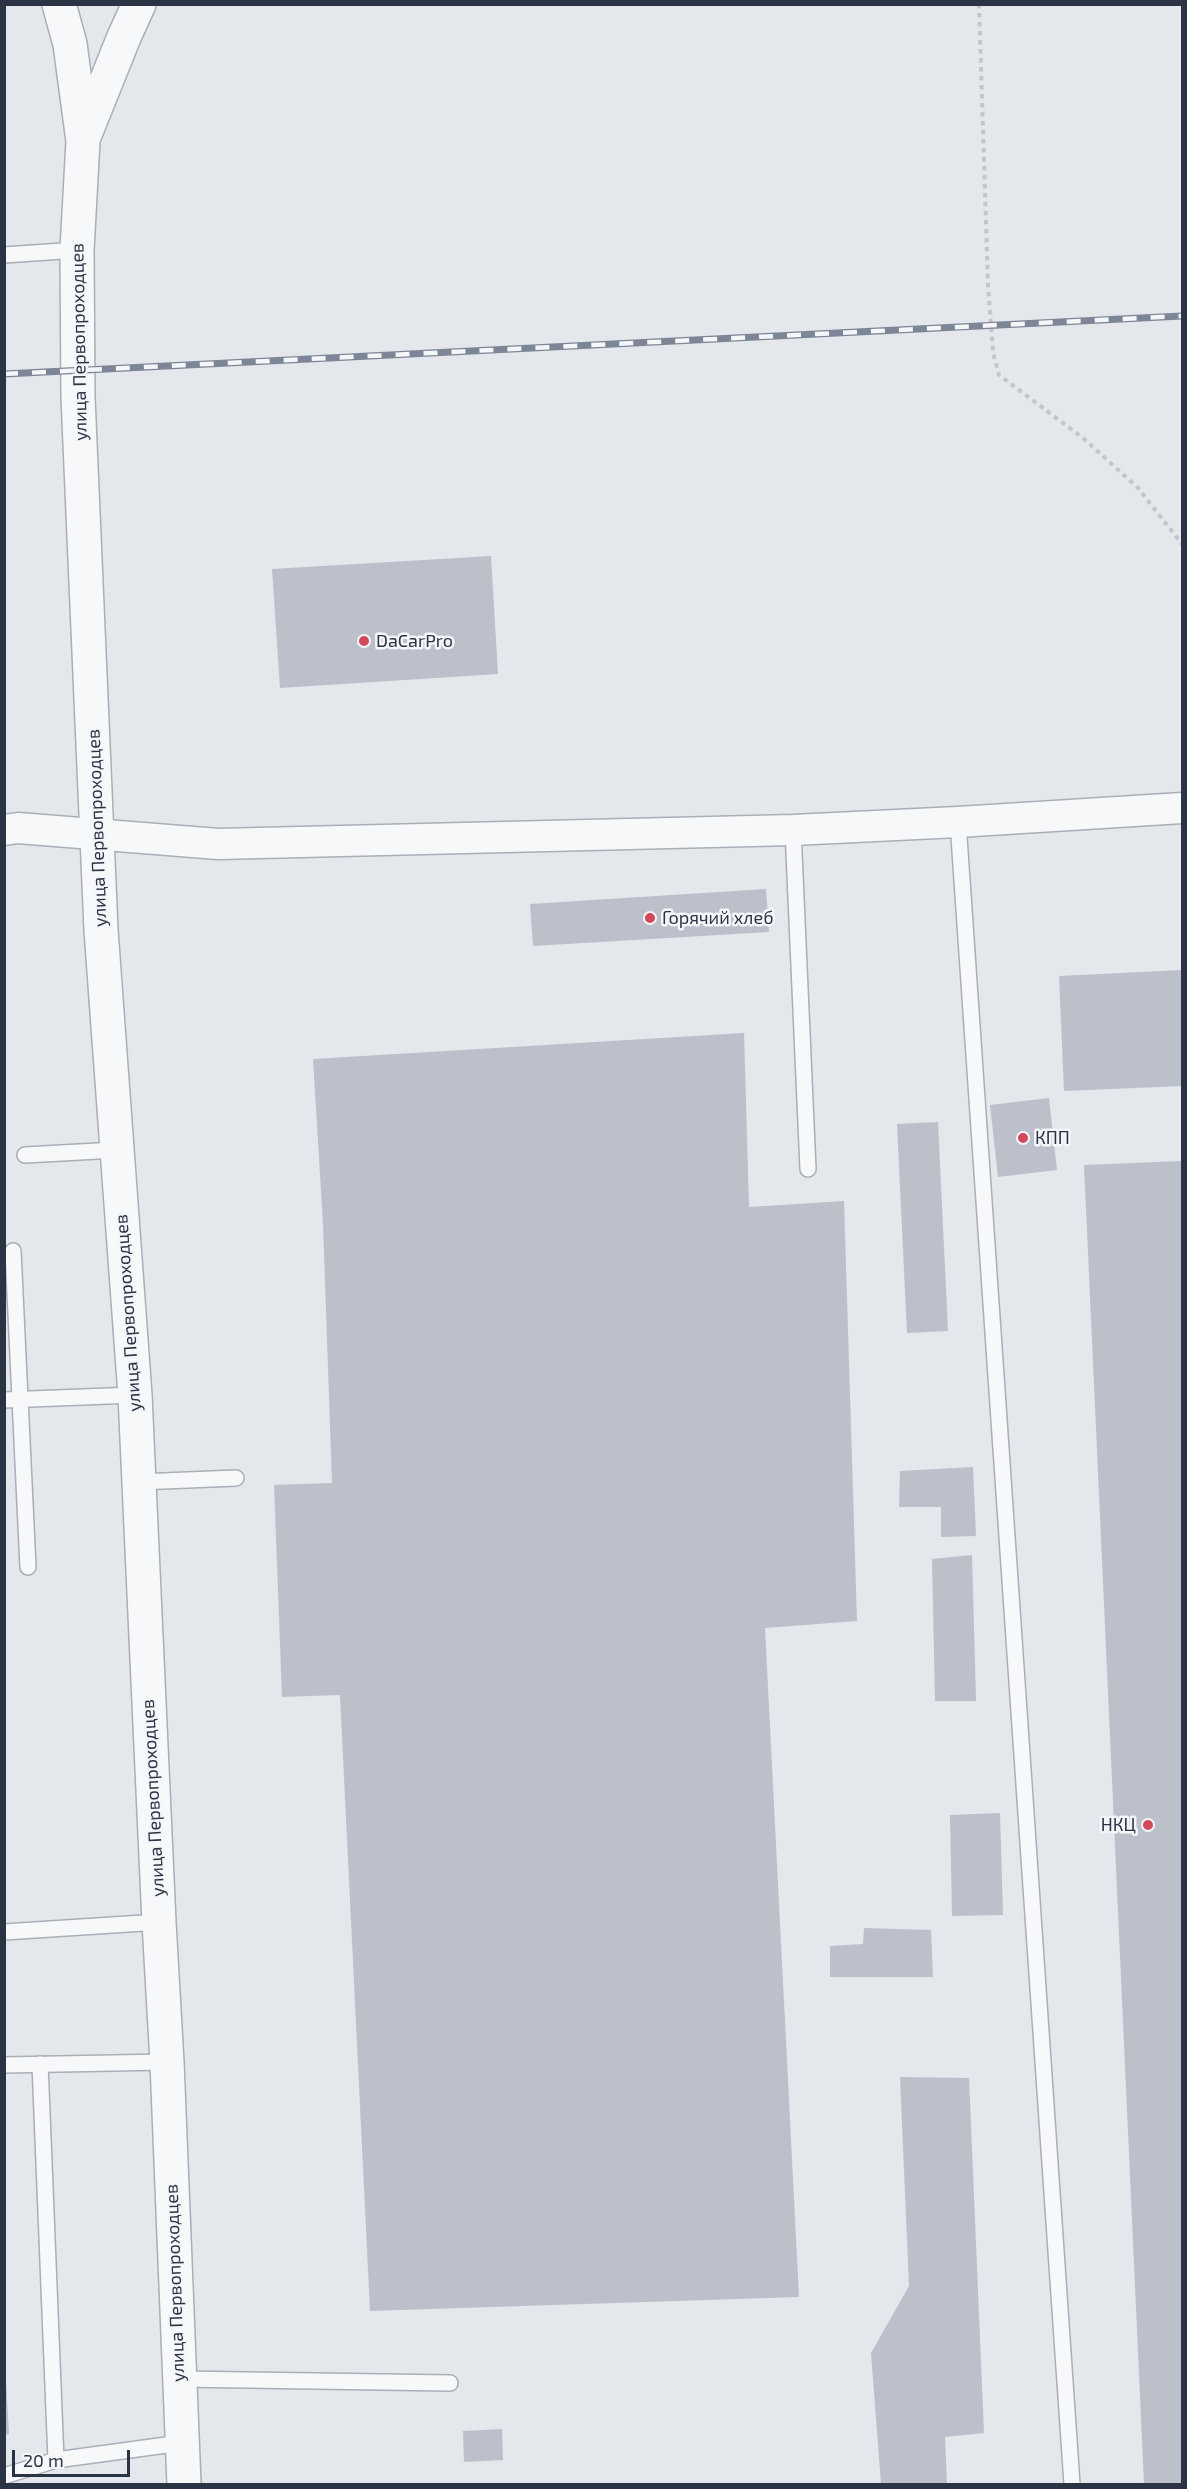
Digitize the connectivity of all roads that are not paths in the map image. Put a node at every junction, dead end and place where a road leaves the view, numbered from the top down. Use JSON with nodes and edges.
{"nodes":[{"id":1,"x":59,"y":4,"type":"edge"},
{"id":2,"x":139,"y":4,"type":"edge"},
{"id":3,"x":83,"y":141,"type":"junction"},
{"id":4,"x":78,"y":250,"type":"junction"},
{"id":5,"x":4,"y":255,"type":"edge"},
{"id":6,"x":1182,"y":808,"type":"edge"},
{"id":7,"x":958,"y":822,"type":"junction"},
{"id":8,"x":4,"y":830,"type":"edge"},
{"id":9,"x":793,"y":830,"type":"junction"},
{"id":10,"x":97,"y":834,"type":"junction"},
{"id":11,"x":116,"y":1150,"type":"junction"},
{"id":12,"x":25,"y":1155,"type":"dead end"},
{"id":13,"x":808,"y":1169,"type":"dead end"},
{"id":14,"x":13,"y":1251,"type":"dead end"},
{"id":15,"x":135,"y":1395,"type":"junction"},
{"id":16,"x":21,"y":1398,"type":"junction"},
{"id":17,"x":4,"y":1400,"type":"edge"},
{"id":18,"x":236,"y":1478,"type":"dead end"},
{"id":19,"x":139,"y":1482,"type":"junction"},
{"id":20,"x":28,"y":1567,"type":"dead end"},
{"id":21,"x":159,"y":1922,"type":"junction"},
{"id":22,"x":4,"y":1932,"type":"edge"},
{"id":23,"x":167,"y":2062,"type":"junction"},
{"id":24,"x":40,"y":2064,"type":"junction"},
{"id":25,"x":4,"y":2065,"type":"edge"},
{"id":26,"x":179,"y":2379,"type":"junction"},
{"id":27,"x":450,"y":2383,"type":"dead end"},
{"id":28,"x":181,"y":2443,"type":"junction"},
{"id":29,"x":57,"y":2460,"type":"junction"},
{"id":30,"x":4,"y":2476,"type":"edge"},
{"id":31,"x":184,"y":2484,"type":"edge"},
{"id":32,"x":1072,"y":2484,"type":"edge"}],
"edges":[{"from":1,"to":3,"type":"street","name":"улица Первопроходцев"},
{"from":2,"to":3,"type":"street","name":"улица Первопроходцев"},
{"from":3,"to":4,"type":"street","name":"улица Первопроходцев"},
{"from":4,"to":5,"type":"lane"},
{"from":4,"to":10,"type":"street","name":"улица Первопроходцев"},
{"from":6,"to":7,"type":"street"},
{"from":7,"to":9,"type":"street"},
{"from":7,"to":32,"type":"lane"},
{"from":8,"to":10,"type":"street"},
{"from":9,"to":10,"type":"street"},
{"from":9,"to":13,"type":"lane"},
{"from":10,"to":11,"type":"street","name":"улица Первопроходцев"},
{"from":11,"to":12,"type":"lane"},
{"from":11,"to":15,"type":"street","name":"улица Первопроходцев"},
{"from":14,"to":16,"type":"lane"},
{"from":15,"to":16,"type":"lane"},
{"from":15,"to":19,"type":"street","name":"улица Первопроходцев"},
{"from":16,"to":17,"type":"lane"},
{"from":16,"to":20,"type":"lane"},
{"from":18,"to":19,"type":"lane"},
{"from":19,"to":21,"type":"street","name":"улица Первопроходцев"},
{"from":21,"to":22,"type":"lane"},
{"from":21,"to":23,"type":"street","name":"улица Первопроходцев"},
{"from":23,"to":24,"type":"lane"},
{"from":23,"to":26,"type":"street","name":"улица Первопроходцев"},
{"from":24,"to":25,"type":"lane"},
{"from":24,"to":29,"type":"lane"},
{"from":26,"to":27,"type":"lane"},
{"from":26,"to":28,"type":"street","name":"улица Первопроходцев"},
{"from":28,"to":29,"type":"lane"},
{"from":28,"to":31,"type":"street","name":"улица Первопроходцев"},
{"from":29,"to":30,"type":"lane"}]}
